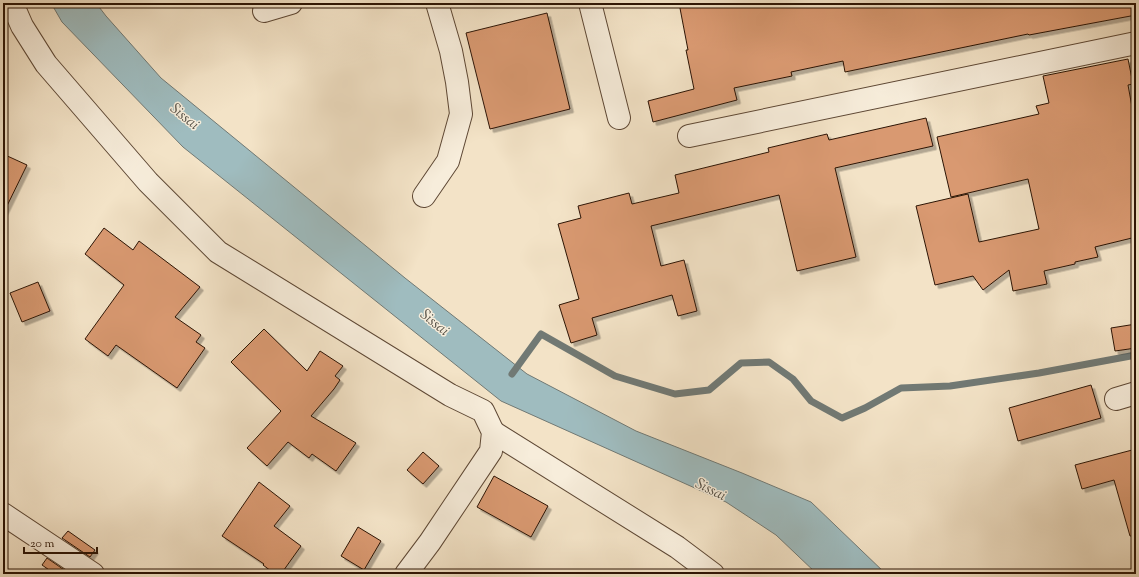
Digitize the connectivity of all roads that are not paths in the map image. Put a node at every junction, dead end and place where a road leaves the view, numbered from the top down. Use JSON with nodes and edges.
{"nodes":[{"id":1,"x":12,"y":3,"type":"edge"},
{"id":2,"x":292,"y":3,"type":"edge"},
{"id":3,"x":437,"y":3,"type":"edge"},
{"id":4,"x":590,"y":3,"type":"edge"},
{"id":5,"x":264,"y":11,"type":"dead end"},
{"id":6,"x":1136,"y":43,"type":"edge"},
{"id":7,"x":619,"y":118,"type":"dead end"},
{"id":8,"x":689,"y":136,"type":"dead end"},
{"id":9,"x":424,"y":196,"type":"dead end"},
{"id":10,"x":493,"y":432,"type":"junction"},
{"id":11,"x":3,"y":514,"type":"edge"},
{"id":12,"x":93,"y":574,"type":"edge"},
{"id":13,"x":406,"y":574,"type":"edge"},
{"id":14,"x":713,"y":574,"type":"edge"}],
"edges":[{"from":1,"to":10,"type":"street"},
{"from":2,"to":5,"type":"street"},
{"from":3,"to":9,"type":"street"},
{"from":4,"to":7,"type":"street"},
{"from":6,"to":8,"type":"street"},
{"from":10,"to":13,"type":"street"},
{"from":10,"to":14,"type":"street"},
{"from":11,"to":12,"type":"street"}]}
